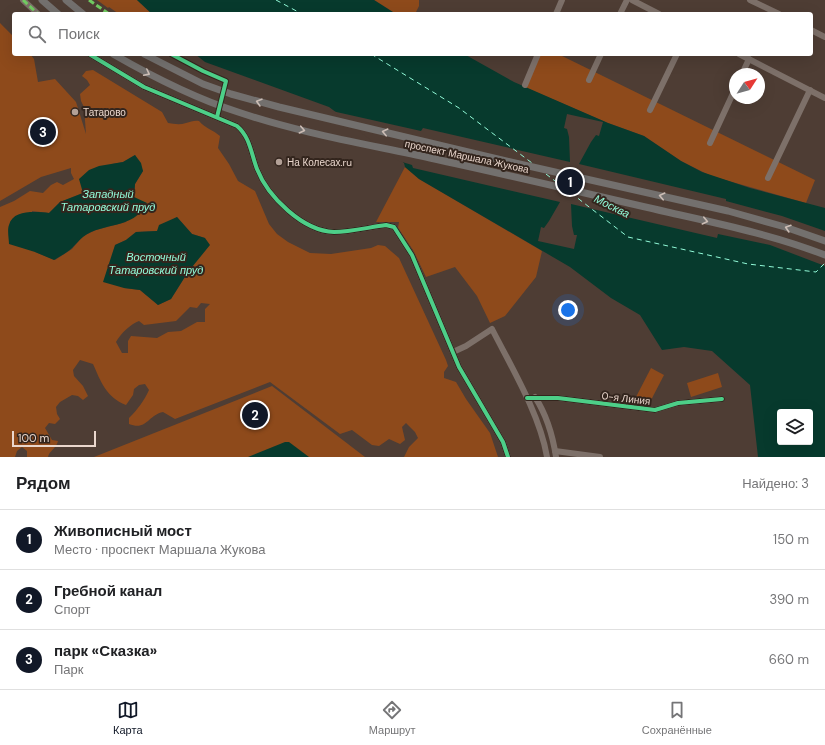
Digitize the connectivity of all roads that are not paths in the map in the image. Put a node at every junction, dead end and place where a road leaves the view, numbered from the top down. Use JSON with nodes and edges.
{"nodes":[{"id":1,"x":23,"y":0,"type":"edge"},
{"id":2,"x":42,"y":0,"type":"edge"},
{"id":3,"x":66,"y":0,"type":"edge"},
{"id":4,"x":562,"y":0,"type":"edge"},
{"id":5,"x":627,"y":0,"type":"edge"},
{"id":6,"x":632,"y":0,"type":"edge"},
{"id":7,"x":750,"y":0,"type":"edge"},
{"id":8,"x":36,"y":12,"type":"edge"},
{"id":9,"x":56,"y":12,"type":"edge"},
{"id":10,"x":81,"y":12,"type":"edge"},
{"id":11,"x":557,"y":12,"type":"edge"},
{"id":12,"x":621,"y":12,"type":"edge"},
{"id":13,"x":655,"y":12,"type":"edge"},
{"id":14,"x":775,"y":12,"type":"edge"},
{"id":15,"x":813,"y":31,"type":"edge"},
{"id":16,"x":825,"y":37,"type":"edge"},
{"id":17,"x":92,"y":56,"type":"edge"},
{"id":18,"x":117,"y":56,"type":"edge"},
{"id":19,"x":148,"y":56,"type":"edge"},
{"id":20,"x":537,"y":56,"type":"edge"},
{"id":21,"x":600,"y":56,"type":"edge"},
{"id":22,"x":676,"y":56,"type":"edge"},
{"id":23,"x":743,"y":56,"type":"edge"},
{"id":24,"x":749,"y":59,"type":"junction"},
{"id":25,"x":745,"y":68,"type":"edge"},
{"id":26,"x":589,"y":80,"type":"dead end"},
{"id":27,"x":525,"y":85,"type":"dead end"},
{"id":28,"x":810,"y":90,"type":"junction"},
{"id":29,"x":825,"y":98,"type":"edge"},
{"id":30,"x":729,"y":102,"type":"edge"},
{"id":31,"x":650,"y":110,"type":"dead end"},
{"id":32,"x":710,"y":143,"type":"dead end"},
{"id":33,"x":768,"y":178,"type":"dead end"},
{"id":34,"x":825,"y":241,"type":"edge"},
{"id":35,"x":825,"y":255,"type":"edge"},
{"id":36,"x":453,"y":352,"type":"junction"},
{"id":37,"x":535,"y":397,"type":"junction"},
{"id":38,"x":527,"y":398,"type":"junction"},
{"id":39,"x":722,"y":399,"type":"dead end"},
{"id":40,"x":556,"y":454,"type":"edge"},
{"id":41,"x":508,"y":457,"type":"edge"},
{"id":42,"x":547,"y":457,"type":"edge"},
{"id":43,"x":600,"y":457,"type":"edge"}],
"edges":[{"from":1,"to":8,"type":"street"},
{"from":2,"to":9,"type":"main road"},
{"from":3,"to":10,"type":"main road"},
{"from":4,"to":11,"type":"street"},
{"from":5,"to":12,"type":"street"},
{"from":6,"to":13,"type":"street"},
{"from":7,"to":14,"type":"street"},
{"from":15,"to":16,"type":"street"},
{"from":17,"to":36,"type":"street"},
{"from":18,"to":35,"type":"main road","name":"проспект Маршала Жукова","one_way":true},
{"from":34,"to":19,"type":"main road","name":"проспект Маршала Жукова","one_way":true},
{"from":20,"to":27,"type":"street"},
{"from":21,"to":26,"type":"street"},
{"from":22,"to":31,"type":"street"},
{"from":23,"to":24,"type":"street"},
{"from":24,"to":25,"type":"street"},
{"from":24,"to":28,"type":"street"},
{"from":28,"to":29,"type":"street"},
{"from":28,"to":33,"type":"street"},
{"from":30,"to":32,"type":"street"},
{"from":36,"to":38,"type":"street"},
{"from":36,"to":41,"type":"street"},
{"from":37,"to":38,"type":"street","name":"0-я Линия"},
{"from":37,"to":39,"type":"street","name":"0-я Линия"},
{"from":37,"to":40,"type":"street"},
{"from":38,"to":42,"type":"street"},
{"from":40,"to":43,"type":"street"}]}
